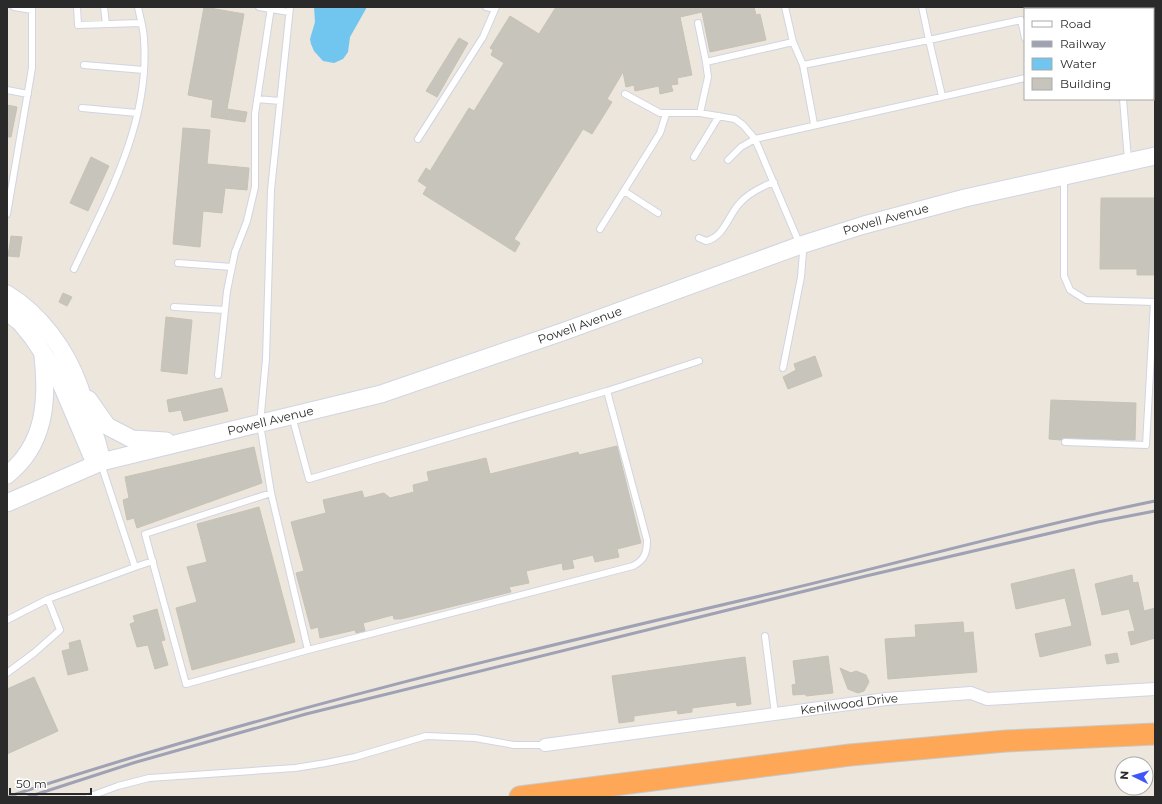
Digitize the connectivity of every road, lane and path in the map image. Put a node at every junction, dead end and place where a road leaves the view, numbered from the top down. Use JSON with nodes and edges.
{"nodes":[{"id":1,"x":14,"y":7,"type":"edge"},
{"id":2,"x":77,"y":7,"type":"edge"},
{"id":3,"x":104,"y":7,"type":"edge"},
{"id":4,"x":138,"y":7,"type":"edge"},
{"id":5,"x":259,"y":7,"type":"edge"},
{"id":6,"x":486,"y":7,"type":"edge"},
{"id":7,"x":785,"y":7,"type":"edge"},
{"id":8,"x":922,"y":7,"type":"edge"},
{"id":9,"x":271,"y":8,"type":"edge"},
{"id":10,"x":495,"y":8,"type":"edge"},
{"id":11,"x":32,"y":9,"type":"edge"},
{"id":12,"x":289,"y":9,"type":"edge"},
{"id":13,"x":141,"y":23,"type":"junction"},
{"id":14,"x":698,"y":23,"type":"dead end"},
{"id":15,"x":106,"y":24,"type":"junction"},
{"id":16,"x":1024,"y":34,"type":"edge"},
{"id":17,"x":929,"y":40,"type":"junction"},
{"id":18,"x":793,"y":42,"type":"junction"},
{"id":19,"x":706,"y":62,"type":"junction"},
{"id":20,"x":84,"y":65,"type":"dead end"},
{"id":21,"x":803,"y":65,"type":"junction"},
{"id":22,"x":144,"y":70,"type":"junction"},
{"id":23,"x":1024,"y":78,"type":"edge"},
{"id":24,"x":7,"y":90,"type":"edge"},
{"id":25,"x":28,"y":94,"type":"junction"},
{"id":26,"x":625,"y":94,"type":"dead end"},
{"id":27,"x":942,"y":96,"type":"junction"},
{"id":28,"x":257,"y":99,"type":"junction"},
{"id":29,"x":1123,"y":100,"type":"edge"},
{"id":30,"x":280,"y":101,"type":"junction"},
{"id":31,"x":82,"y":108,"type":"dead end"},
{"id":32,"x":137,"y":113,"type":"junction"},
{"id":33,"x":700,"y":113,"type":"junction"},
{"id":34,"x":666,"y":114,"type":"junction"},
{"id":35,"x":719,"y":116,"type":"junction"},
{"id":36,"x":814,"y":124,"type":"junction"},
{"id":37,"x":418,"y":139,"type":"dead end"},
{"id":38,"x":755,"y":139,"type":"junction"},
{"id":39,"x":1155,"y":156,"type":"edge"},
{"id":40,"x":694,"y":157,"type":"dead end"},
{"id":41,"x":728,"y":160,"type":"dead end"},
{"id":42,"x":1128,"y":162,"type":"junction"},
{"id":43,"x":1064,"y":175,"type":"junction"},
{"id":44,"x":774,"y":182,"type":"junction"},
{"id":45,"x":624,"y":191,"type":"junction"},
{"id":46,"x":658,"y":213,"type":"dead end"},
{"id":47,"x":7,"y":214,"type":"edge"},
{"id":48,"x":600,"y":229,"type":"dead end"},
{"id":49,"x":699,"y":238,"type":"dead end"},
{"id":50,"x":801,"y":245,"type":"junction"},
{"id":51,"x":178,"y":263,"type":"dead end"},
{"id":52,"x":232,"y":267,"type":"junction"},
{"id":53,"x":74,"y":269,"type":"dead end"},
{"id":54,"x":7,"y":294,"type":"edge"},
{"id":55,"x":1155,"y":302,"type":"edge"},
{"id":56,"x":174,"y":307,"type":"dead end"},
{"id":57,"x":225,"y":310,"type":"junction"},
{"id":58,"x":7,"y":312,"type":"edge"},
{"id":59,"x":43,"y":356,"type":"junction"},
{"id":60,"x":699,"y":361,"type":"dead end"},
{"id":61,"x":783,"y":368,"type":"dead end"},
{"id":62,"x":218,"y":375,"type":"dead end"},
{"id":63,"x":79,"y":387,"type":"junction"},
{"id":64,"x":607,"y":391,"type":"junction"},
{"id":65,"x":292,"y":416,"type":"junction"},
{"id":66,"x":260,"y":424,"type":"junction"},
{"id":67,"x":182,"y":442,"type":"junction"},
{"id":68,"x":1065,"y":442,"type":"dead end"},
{"id":69,"x":100,"y":462,"type":"junction"},
{"id":70,"x":7,"y":475,"type":"edge"},
{"id":71,"x":271,"y":493,"type":"junction"},
{"id":72,"x":7,"y":503,"type":"edge"},
{"id":73,"x":153,"y":561,"type":"junction"},
{"id":74,"x":135,"y":567,"type":"junction"},
{"id":75,"x":48,"y":600,"type":"junction"},
{"id":76,"x":7,"y":620,"type":"edge"},
{"id":77,"x":765,"y":636,"type":"dead end"},
{"id":78,"x":308,"y":650,"type":"junction"},
{"id":79,"x":7,"y":673,"type":"edge"},
{"id":80,"x":1155,"y":689,"type":"edge"},
{"id":81,"x":775,"y":714,"type":"junction"},
{"id":82,"x":1155,"y":734,"type":"edge"},
{"id":83,"x":545,"y":745,"type":"joint"},
{"id":84,"x":603,"y":788,"type":"junction"},
{"id":85,"x":88,"y":797,"type":"edge"},
{"id":86,"x":520,"y":797,"type":"edge"},
{"id":87,"x":551,"y":797,"type":"edge"}],
"edges":[{"from":1,"to":11,"type":"lane"},
{"from":2,"to":15,"type":"lane"},
{"from":3,"to":15,"type":"lane"},
{"from":4,"to":13,"type":"lane"},
{"from":5,"to":9,"type":"lane"},
{"from":6,"to":10,"type":"lane"},
{"from":7,"to":18,"type":"lane"},
{"from":8,"to":17,"type":"lane"},
{"from":9,"to":12,"type":"lane"},
{"from":9,"to":28,"type":"lane"},
{"from":10,"to":37,"type":"lane"},
{"from":11,"to":25,"type":"lane"},
{"from":12,"to":30,"type":"lane"},
{"from":13,"to":15,"type":"lane"},
{"from":13,"to":22,"type":"lane"},
{"from":14,"to":19,"type":"lane"},
{"from":16,"to":17,"type":"lane"},
{"from":17,"to":21,"type":"lane"},
{"from":17,"to":27,"type":"lane"},
{"from":18,"to":19,"type":"lane"},
{"from":18,"to":21,"type":"lane"},
{"from":19,"to":33,"type":"lane"},
{"from":20,"to":22,"type":"lane"},
{"from":21,"to":36,"type":"lane"},
{"from":22,"to":32,"type":"lane"},
{"from":23,"to":27,"type":"lane"},
{"from":24,"to":25,"type":"lane"},
{"from":25,"to":47,"type":"lane"},
{"from":26,"to":34,"type":"lane"},
{"from":27,"to":36,"type":"lane"},
{"from":28,"to":30,"type":"lane"},
{"from":28,"to":52,"type":"lane"},
{"from":29,"to":42,"type":"lane"},
{"from":30,"to":66,"type":"lane"},
{"from":31,"to":32,"type":"lane"},
{"from":32,"to":53,"type":"lane"},
{"from":33,"to":34,"type":"lane"},
{"from":33,"to":35,"type":"lane"},
{"from":34,"to":45,"type":"lane"},
{"from":35,"to":38,"type":"lane"},
{"from":35,"to":40,"type":"lane"},
{"from":36,"to":38,"type":"lane"},
{"from":38,"to":41,"type":"lane"},
{"from":38,"to":44,"type":"lane"},
{"from":39,"to":42,"type":"main road","name":"Powell Avenue"},
{"from":42,"to":43,"type":"main road","name":"Powell Avenue"},
{"from":43,"to":50,"type":"main road","name":"Powell Avenue"},
{"from":43,"to":55,"type":"lane"},
{"from":44,"to":49,"type":"lane"},
{"from":44,"to":50,"type":"lane"},
{"from":45,"to":46,"type":"lane"},
{"from":45,"to":48,"type":"lane"},
{"from":50,"to":61,"type":"lane"},
{"from":50,"to":65,"type":"main road","name":"Powell Avenue"},
{"from":51,"to":52,"type":"lane"},
{"from":52,"to":57,"type":"lane"},
{"from":54,"to":63,"type":"main road"},
{"from":55,"to":68,"type":"lane"},
{"from":56,"to":57,"type":"lane"},
{"from":57,"to":62,"type":"lane"},
{"from":58,"to":59,"type":"main road"},
{"from":59,"to":69,"type":"main road"},
{"from":59,"to":70,"type":"main road"},
{"from":60,"to":64,"type":"lane"},
{"from":63,"to":67,"type":"main road"},
{"from":63,"to":69,"type":"main road"},
{"from":64,"to":65,"type":"lane"},
{"from":64,"to":78,"type":"lane"},
{"from":65,"to":66,"type":"main road","name":"Powell Avenue"},
{"from":66,"to":67,"type":"main road","name":"Powell Avenue"},
{"from":66,"to":71,"type":"lane"},
{"from":67,"to":69,"type":"main road","name":"Powell Avenue"},
{"from":69,"to":72,"type":"main road","name":"Powell Avenue"},
{"from":69,"to":74,"type":"lane"},
{"from":71,"to":73,"type":"lane"},
{"from":71,"to":78,"type":"lane"},
{"from":73,"to":74,"type":"lane"},
{"from":73,"to":78,"type":"lane"},
{"from":74,"to":75,"type":"lane"},
{"from":75,"to":76,"type":"lane"},
{"from":75,"to":79,"type":"lane"},
{"from":77,"to":81,"type":"lane"},
{"from":80,"to":81,"type":"street","name":"Kenilwood Drive"},
{"from":81,"to":83,"type":"street","name":"Kenilwood Drive"},
{"from":82,"to":84,"type":"highway"},
{"from":83,"to":85,"type":"lane"},
{"from":84,"to":86,"type":"highway"},
{"from":84,"to":87,"type":"highway"}]}
